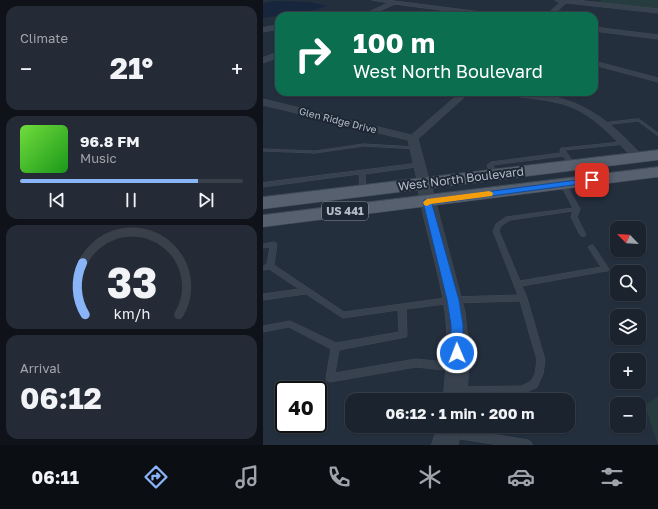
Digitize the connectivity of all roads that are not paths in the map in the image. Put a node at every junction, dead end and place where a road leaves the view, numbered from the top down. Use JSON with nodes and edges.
{"nodes":[{"id":1,"x":375,"y":0,"type":"edge"},
{"id":2,"x":558,"y":0,"type":"edge"},
{"id":3,"x":566,"y":0,"type":"edge"},
{"id":4,"x":397,"y":1,"type":"edge"},
{"id":5,"x":658,"y":11,"type":"edge"},
{"id":6,"x":372,"y":12,"type":"edge"},
{"id":7,"x":470,"y":12,"type":"edge"},
{"id":8,"x":553,"y":12,"type":"edge"},
{"id":9,"x":275,"y":28,"type":"edge"},
{"id":10,"x":263,"y":30,"type":"edge"},
{"id":11,"x":598,"y":30,"type":"edge"},
{"id":12,"x":658,"y":37,"type":"edge"},
{"id":13,"x":275,"y":56,"type":"edge"},
{"id":14,"x":263,"y":61,"type":"edge"},
{"id":15,"x":598,"y":64,"type":"edge"},
{"id":16,"x":658,"y":80,"type":"edge"},
{"id":17,"x":461,"y":96,"type":"edge"},
{"id":18,"x":526,"y":96,"type":"edge"},
{"id":19,"x":263,"y":102,"type":"edge"},
{"id":20,"x":604,"y":124,"type":"junction"},
{"id":21,"x":658,"y":135,"type":"edge"},
{"id":22,"x":413,"y":138,"type":"junction"},
{"id":23,"x":623,"y":143,"type":"junction"},
{"id":24,"x":417,"y":148,"type":"junction"},
{"id":25,"x":263,"y":150,"type":"edge"},
{"id":26,"x":658,"y":155,"type":"edge"},
{"id":27,"x":638,"y":157,"type":"junction"},
{"id":28,"x":567,"y":160,"type":"junction"},
{"id":29,"x":421,"y":165,"type":"junction"},
{"id":30,"x":362,"y":172,"type":"junction"},
{"id":31,"x":658,"y":172,"type":"edge"},
{"id":32,"x":563,"y":184,"type":"junction"},
{"id":33,"x":263,"y":185,"type":"edge"},
{"id":34,"x":363,"y":191,"type":"junction"},
{"id":35,"x":426,"y":193,"type":"junction"},
{"id":36,"x":263,"y":203,"type":"edge"},
{"id":37,"x":577,"y":209,"type":"junction"},
{"id":38,"x":263,"y":221,"type":"edge"},
{"id":39,"x":583,"y":235,"type":"dead end"},
{"id":40,"x":263,"y":246,"type":"edge"},
{"id":41,"x":591,"y":247,"type":"dead end"},
{"id":42,"x":267,"y":267,"type":"edge"},
{"id":43,"x":517,"y":284,"type":"junction"},
{"id":44,"x":307,"y":291,"type":"junction"},
{"id":45,"x":263,"y":297,"type":"edge"},
{"id":46,"x":523,"y":298,"type":"junction"},
{"id":47,"x":453,"y":300,"type":"junction"},
{"id":48,"x":402,"y":307,"type":"junction"},
{"id":49,"x":263,"y":329,"type":"edge"},
{"id":50,"x":335,"y":347,"type":"junction"},
{"id":51,"x":458,"y":367,"type":"junction"},
{"id":52,"x":455,"y":393,"type":"edge"},
{"id":53,"x":489,"y":393,"type":"edge"},
{"id":54,"x":448,"y":434,"type":"edge"},
{"id":55,"x":528,"y":445,"type":"edge"}],
"edges":[{"from":1,"to":4,"type":"street"},
{"from":2,"to":3,"type":"street"},
{"from":3,"to":5,"type":"street"},
{"from":3,"to":8,"type":"street"},
{"from":4,"to":6,"type":"street"},
{"from":4,"to":7,"type":"street"},
{"from":9,"to":10,"type":"street"},
{"from":11,"to":12,"type":"street"},
{"from":13,"to":14,"type":"street"},
{"from":15,"to":16,"type":"street"},
{"from":17,"to":22,"type":"street"},
{"from":18,"to":20,"type":"street"},
{"from":19,"to":22,"type":"street","name":"Glen Ridge Drive"},
{"from":20,"to":21,"type":"lane"},
{"from":20,"to":23,"type":"street"},
{"from":22,"to":24,"type":"street"},
{"from":23,"to":27,"type":"street"},
{"from":23,"to":28,"type":"lane"},
{"from":24,"to":25,"type":"lane"},
{"from":24,"to":29,"type":"street"},
{"from":26,"to":27,"type":"main road","name":"West North Boulevard","number":"US 441"},
{"from":27,"to":28,"type":"main road","name":"West North Boulevard","number":"US 441"},
{"from":28,"to":35,"type":"main road","name":"West North Boulevard","number":"US 441"},
{"from":29,"to":30,"type":"lane"},
{"from":29,"to":35,"type":"street"},
{"from":30,"to":33,"type":"lane"},
{"from":30,"to":34,"type":"lane"},
{"from":31,"to":32,"type":"main road","name":"West North Boulevard","number":"US 441"},
{"from":32,"to":35,"type":"main road","name":"West North Boulevard","number":"US 441"},
{"from":32,"to":37,"type":"lane"},
{"from":34,"to":35,"type":"main road","name":"West North Boulevard","number":"US 441"},
{"from":34,"to":36,"type":"main road","name":"West North Boulevard","number":"US 441"},
{"from":35,"to":38,"type":"main road","name":"West North Boulevard","number":"US 441"},
{"from":35,"to":47,"type":"street"},
{"from":37,"to":39,"type":"lane"},
{"from":37,"to":43,"type":"lane"},
{"from":40,"to":42,"type":"lane"},
{"from":41,"to":43,"type":"lane"},
{"from":42,"to":44,"type":"lane"},
{"from":43,"to":46,"type":"lane"},
{"from":44,"to":45,"type":"lane"},
{"from":44,"to":48,"type":"lane"},
{"from":46,"to":47,"type":"lane"},
{"from":46,"to":53,"type":"lane"},
{"from":47,"to":48,"type":"lane"},
{"from":47,"to":51,"type":"street"},
{"from":48,"to":50,"type":"lane"},
{"from":49,"to":50,"type":"lane"},
{"from":50,"to":51,"type":"lane"},
{"from":51,"to":52,"type":"street"},
{"from":54,"to":55,"type":"lane"}]}
